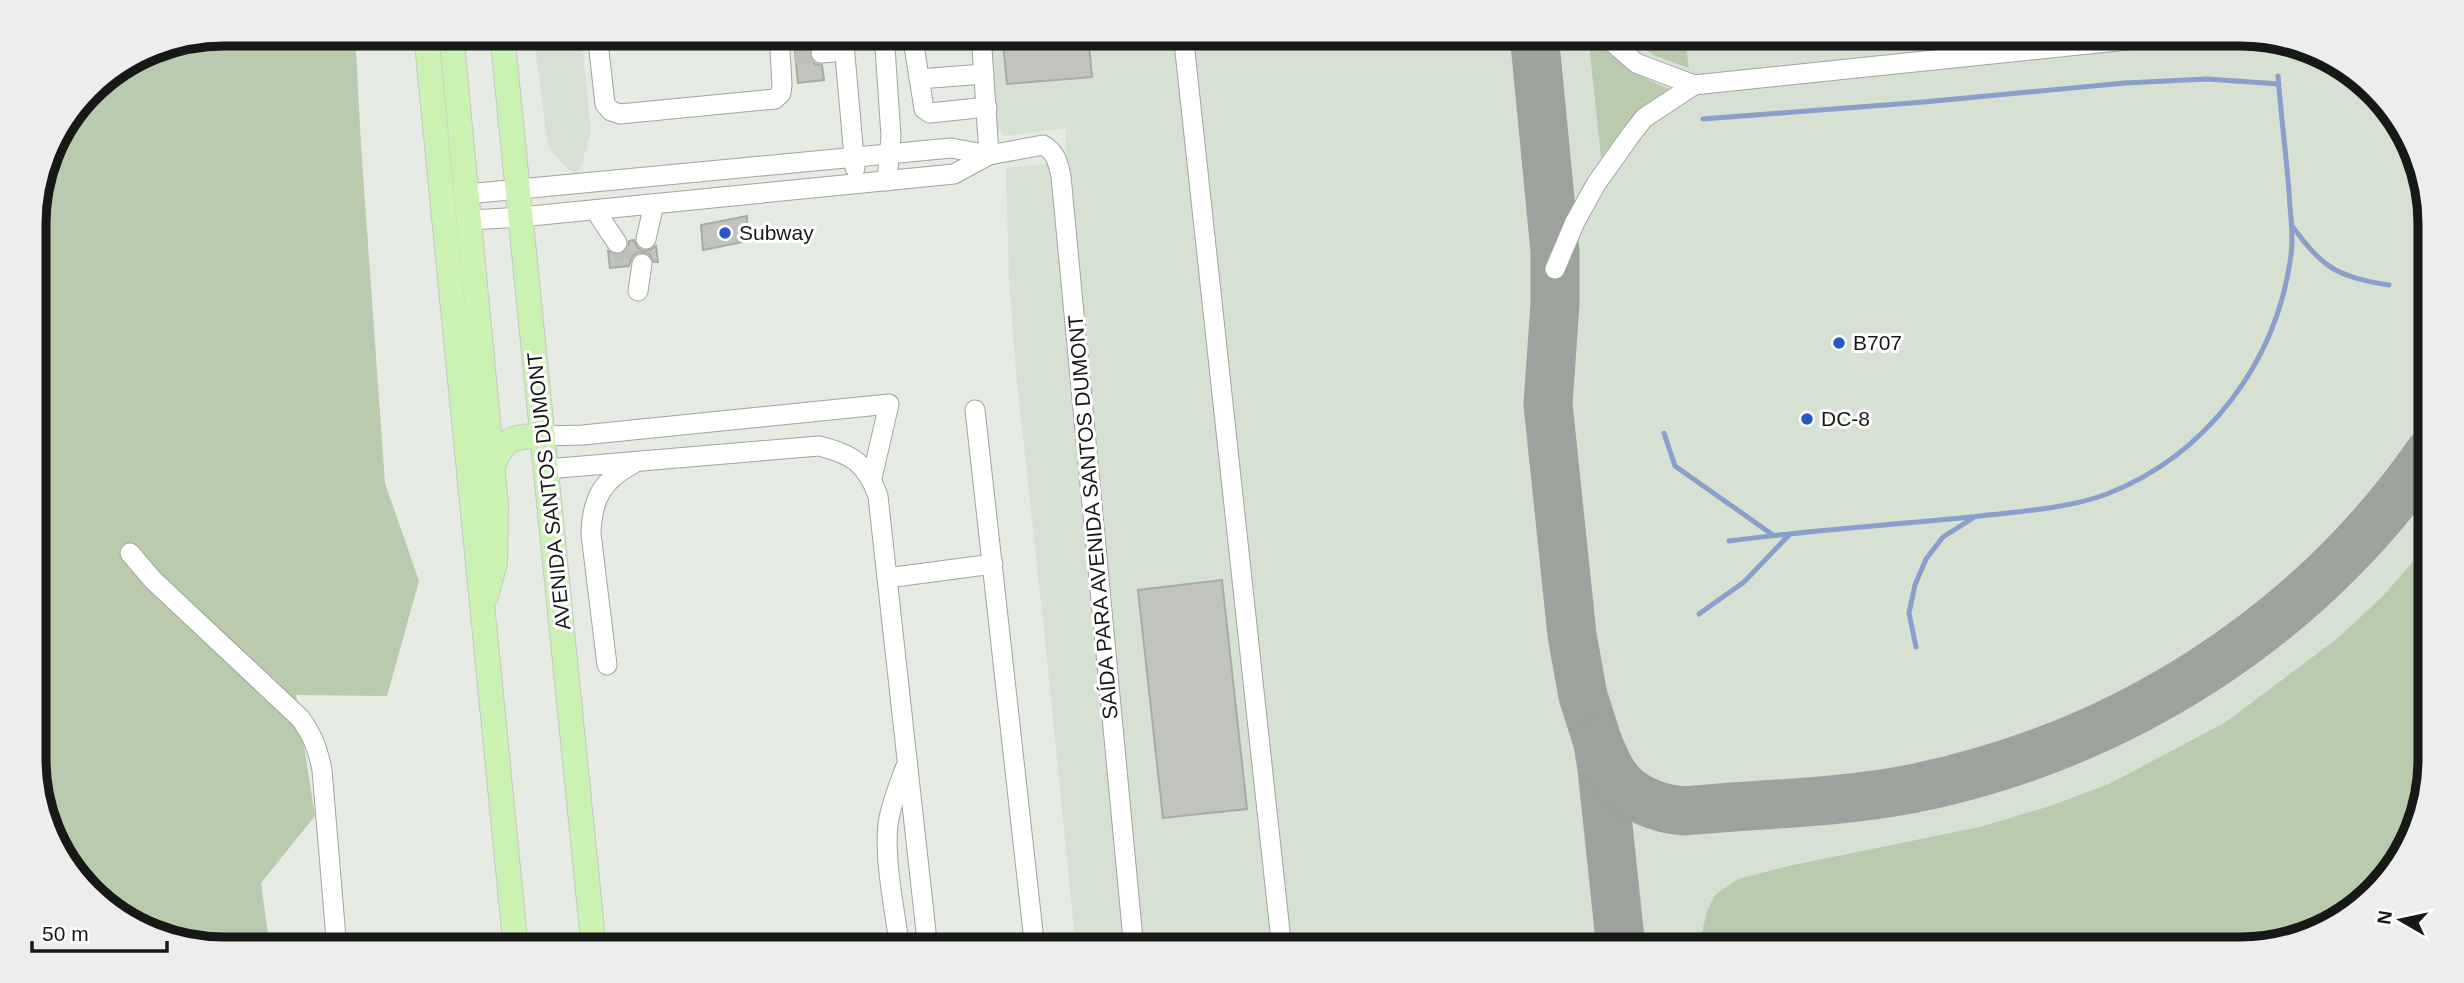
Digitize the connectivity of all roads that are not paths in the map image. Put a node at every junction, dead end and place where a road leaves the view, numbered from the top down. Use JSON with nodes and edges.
{"nodes":[{"id":1,"x":428,"y":46,"type":"edge"},
{"id":2,"x":453,"y":46,"type":"edge"},
{"id":3,"x":503,"y":46,"type":"edge"},
{"id":4,"x":598,"y":46,"type":"edge"},
{"id":5,"x":784,"y":46,"type":"edge"},
{"id":6,"x":836,"y":46,"type":"edge"},
{"id":7,"x":844,"y":46,"type":"edge"},
{"id":8,"x":885,"y":46,"type":"edge"},
{"id":9,"x":914,"y":46,"type":"edge"},
{"id":10,"x":982,"y":46,"type":"edge"},
{"id":11,"x":1184,"y":46,"type":"edge"},
{"id":12,"x":1617,"y":46,"type":"edge"},
{"id":13,"x":2017,"y":46,"type":"edge"},
{"id":14,"x":821,"y":53,"type":"tunnel mouth"},
{"id":15,"x":984,"y":74,"type":"junction"},
{"id":16,"x":919,"y":79,"type":"junction"},
{"id":17,"x":1694,"y":85,"type":"junction"},
{"id":18,"x":987,"y":107,"type":"junction"},
{"id":19,"x":891,"y":153,"type":"junction"},
{"id":20,"x":989,"y":155,"type":"junction"},
{"id":21,"x":854,"y":157,"type":"junction"},
{"id":22,"x":887,"y":181,"type":"junction"},
{"id":23,"x":857,"y":184,"type":"junction"},
{"id":24,"x":518,"y":190,"type":"junction"},
{"id":25,"x":467,"y":194,"type":"junction"},
{"id":26,"x":654,"y":204,"type":"junction"},
{"id":27,"x":595,"y":210,"type":"junction"},
{"id":28,"x":521,"y":217,"type":"junction"},
{"id":29,"x":470,"y":220,"type":"junction"},
{"id":30,"x":646,"y":239,"type":"dead end"},
{"id":31,"x":617,"y":243,"type":"tunnel mouth"},
{"id":32,"x":461,"y":251,"type":"junction"},
{"id":33,"x":1555,"y":269,"type":"dead end"},
{"id":34,"x":975,"y":410,"type":"dead end"},
{"id":35,"x":543,"y":436,"type":"junction"},
{"id":36,"x":637,"y":463,"type":"junction"},
{"id":37,"x":492,"y":468,"type":"junction"},
{"id":38,"x":547,"y":469,"type":"junction"},
{"id":39,"x":872,"y":478,"type":"junction"},
{"id":40,"x":130,"y":552,"type":"dead end"},
{"id":41,"x":993,"y":564,"type":"junction"},
{"id":42,"x":887,"y":578,"type":"junction"},
{"id":43,"x":482,"y":609,"type":"junction"},
{"id":44,"x":607,"y":665,"type":"dead end"},
{"id":45,"x":907,"y":761,"type":"junction"},
{"id":46,"x":336,"y":937,"type":"edge"},
{"id":47,"x":515,"y":937,"type":"edge"},
{"id":48,"x":593,"y":937,"type":"edge"},
{"id":49,"x":898,"y":937,"type":"edge"},
{"id":50,"x":927,"y":937,"type":"edge"},
{"id":51,"x":1034,"y":937,"type":"edge"},
{"id":52,"x":1133,"y":937,"type":"edge"},
{"id":53,"x":1281,"y":937,"type":"edge"}],
"edges":[{"from":1,"to":32,"type":"main road"},
{"from":2,"to":25,"type":"main road"},
{"from":3,"to":24,"type":"main road","name":"AVENIDA SANTOS DUMONT"},
{"from":4,"to":5,"type":"street"},
{"from":6,"to":14,"type":"street"},
{"from":7,"to":21,"type":"street"},
{"from":8,"to":19,"type":"street"},
{"from":9,"to":16,"type":"street"},
{"from":10,"to":15,"type":"street"},
{"from":11,"to":53,"type":"street"},
{"from":12,"to":17,"type":"street"},
{"from":13,"to":17,"type":"street"},
{"from":15,"to":16,"type":"street"},
{"from":15,"to":18,"type":"street"},
{"from":16,"to":18,"type":"street"},
{"from":17,"to":33,"type":"street"},
{"from":18,"to":20,"type":"street"},
{"from":19,"to":20,"type":"street"},
{"from":19,"to":21,"type":"street"},
{"from":19,"to":22,"type":"street"},
{"from":20,"to":22,"type":"street"},
{"from":20,"to":52,"type":"street","name":"SAÍDA PARA AVENIDA SANTOS DUMONT"},
{"from":21,"to":23,"type":"street"},
{"from":21,"to":24,"type":"street"},
{"from":22,"to":23,"type":"street"},
{"from":23,"to":26,"type":"street"},
{"from":24,"to":25,"type":"street"},
{"from":24,"to":28,"type":"main road","name":"AVENIDA SANTOS DUMONT"},
{"from":25,"to":29,"type":"main road"},
{"from":26,"to":27,"type":"street"},
{"from":26,"to":30,"type":"street"},
{"from":27,"to":28,"type":"street"},
{"from":27,"to":31,"type":"street"},
{"from":28,"to":29,"type":"street"},
{"from":28,"to":35,"type":"main road","name":"AVENIDA SANTOS DUMONT"},
{"from":29,"to":32,"type":"main road"},
{"from":32,"to":37,"type":"main road"},
{"from":32,"to":43,"type":"main road"},
{"from":34,"to":41,"type":"street"},
{"from":35,"to":37,"type":"main road"},
{"from":35,"to":38,"type":"main road","name":"AVENIDA SANTOS DUMONT"},
{"from":35,"to":39,"type":"street"},
{"from":36,"to":38,"type":"street"},
{"from":36,"to":39,"type":"street"},
{"from":36,"to":44,"type":"street"},
{"from":37,"to":43,"type":"main road"},
{"from":38,"to":48,"type":"main road","name":"AVENIDA SANTOS DUMONT"},
{"from":39,"to":42,"type":"street"},
{"from":40,"to":46,"type":"street"},
{"from":41,"to":42,"type":"street"},
{"from":41,"to":51,"type":"street"},
{"from":42,"to":45,"type":"street"},
{"from":43,"to":47,"type":"main road"},
{"from":45,"to":49,"type":"street"},
{"from":45,"to":50,"type":"street"}]}
